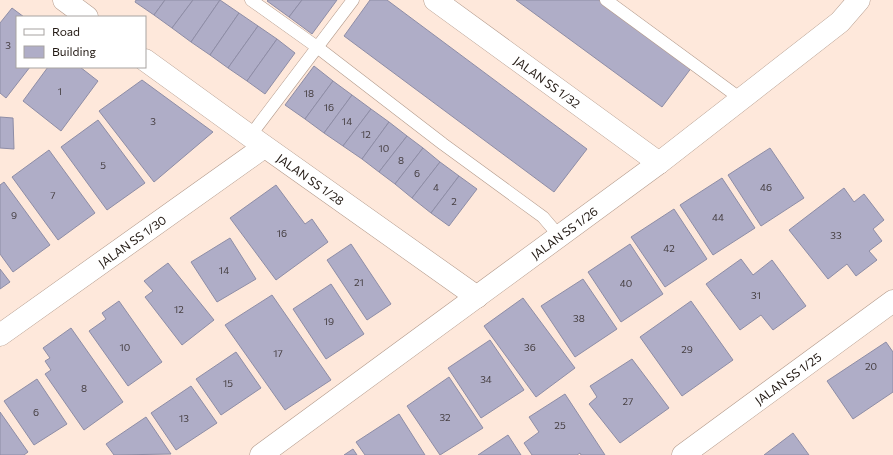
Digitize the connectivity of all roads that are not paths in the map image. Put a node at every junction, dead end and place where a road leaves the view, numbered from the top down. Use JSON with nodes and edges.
{"nodes":[{"id":1,"x":64,"y":0,"type":"edge"},
{"id":2,"x":251,"y":0,"type":"edge"},
{"id":3,"x":352,"y":0,"type":"edge"},
{"id":4,"x":435,"y":0,"type":"edge"},
{"id":5,"x":606,"y":0,"type":"edge"},
{"id":6,"x":859,"y":0,"type":"edge"},
{"id":7,"x":86,"y":16,"type":"edge"},
{"id":8,"x":317,"y":47,"type":"junction"},
{"id":9,"x":146,"y":61,"type":"edge"},
{"id":10,"x":741,"y":99,"type":"junction"},
{"id":11,"x":257,"y":141,"type":"junction"},
{"id":12,"x":659,"y":163,"type":"junction"},
{"id":13,"x":560,"y":237,"type":"junction"},
{"id":14,"x":477,"y":297,"type":"junction"},
{"id":15,"x":893,"y":301,"type":"edge"},
{"id":16,"x":0,"y":334,"type":"edge"},
{"id":17,"x":261,"y":455,"type":"edge"},
{"id":18,"x":683,"y":455,"type":"edge"}],
"edges":[{"from":1,"to":7,"type":"street"},
{"from":2,"to":8,"type":"lane"},
{"from":3,"to":8,"type":"lane"},
{"from":4,"to":12,"type":"street","name":"JALAN SS 1/32"},
{"from":5,"to":10,"type":"lane"},
{"from":6,"to":10,"type":"street","name":"JALAN SS 1/26"},
{"from":8,"to":11,"type":"lane"},
{"from":8,"to":13,"type":"lane"},
{"from":9,"to":11,"type":"street","name":"JALAN SS 1/28"},
{"from":10,"to":12,"type":"street","name":"JALAN SS 1/26"},
{"from":11,"to":14,"type":"street","name":"JALAN SS 1/28"},
{"from":11,"to":16,"type":"street","name":"JALAN SS 1/30"},
{"from":12,"to":13,"type":"street","name":"JALAN SS 1/26"},
{"from":13,"to":14,"type":"street","name":"JALAN SS 1/26"},
{"from":14,"to":17,"type":"street","name":"JALAN SS 1/26"},
{"from":15,"to":18,"type":"street","name":"JALAN SS 1/25"}]}
